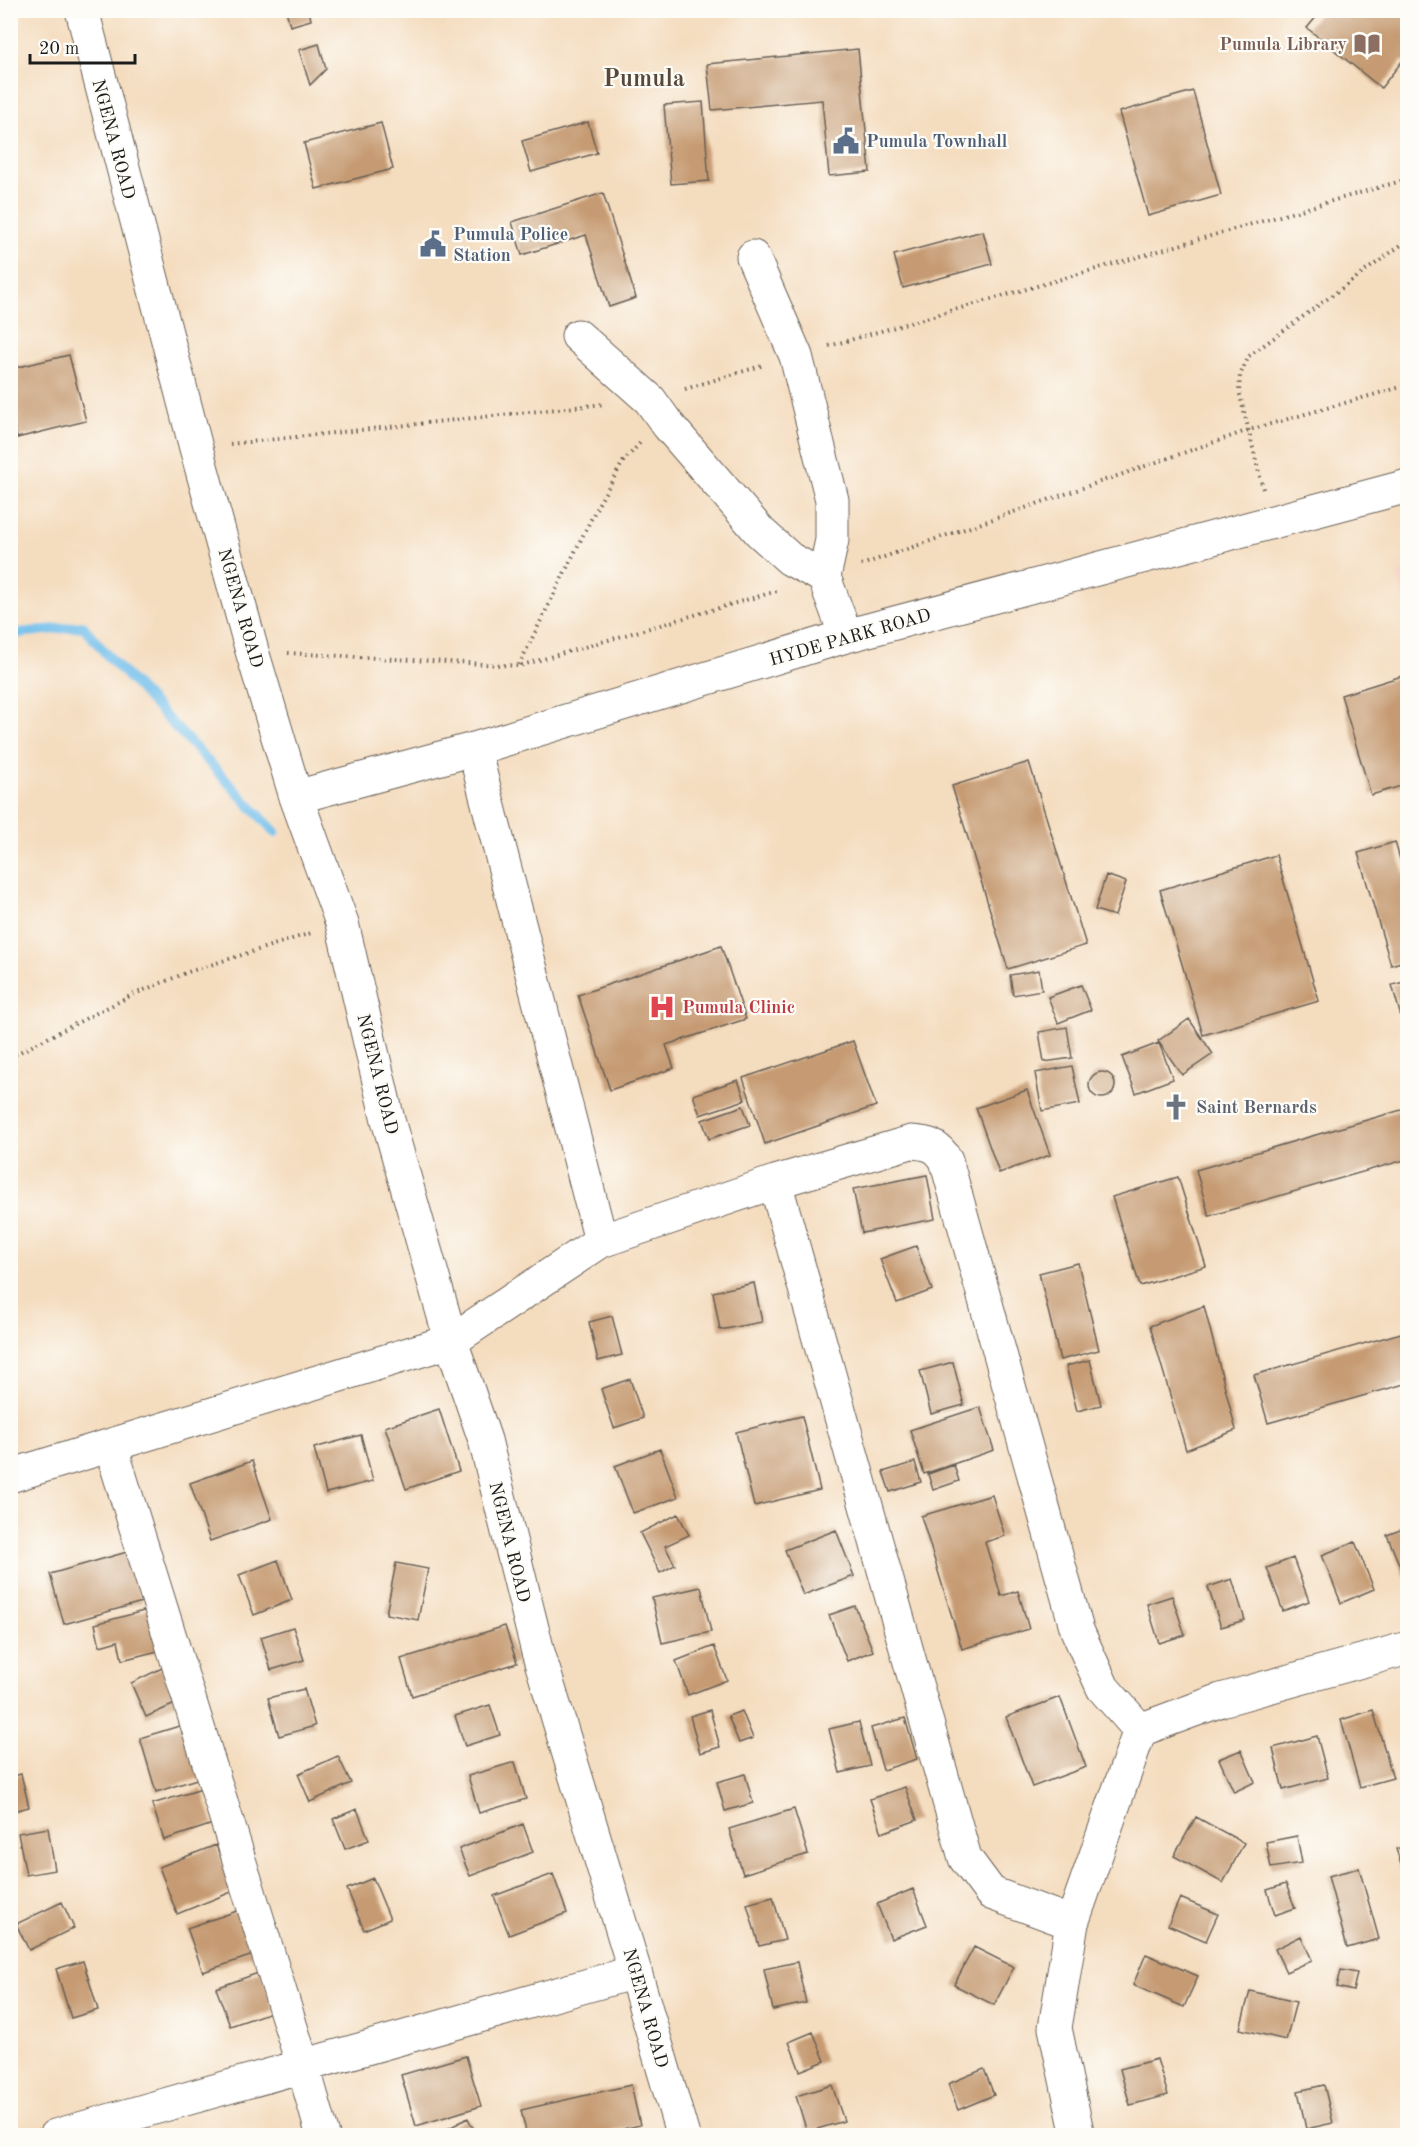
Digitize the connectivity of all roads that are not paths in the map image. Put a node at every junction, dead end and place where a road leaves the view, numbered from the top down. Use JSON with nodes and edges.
{"nodes":[{"id":1,"x":82,"y":10,"type":"edge"},
{"id":2,"x":753,"y":257,"type":"dead end"},
{"id":3,"x":578,"y":336,"type":"dead end"},
{"id":4,"x":1407,"y":486,"type":"edge"},
{"id":5,"x":824,"y":578,"type":"junction"},
{"id":6,"x":846,"y":636,"type":"junction"},
{"id":7,"x":474,"y":749,"type":"junction"},
{"id":8,"x":296,"y":797,"type":"junction"},
{"id":9,"x":775,"y":1182,"type":"junction"},
{"id":10,"x":601,"y":1241,"type":"junction"},
{"id":11,"x":451,"y":1341,"type":"junction"},
{"id":12,"x":111,"y":1447,"type":"junction"},
{"id":13,"x":10,"y":1476,"type":"edge"},
{"id":14,"x":1407,"y":1648,"type":"edge"},
{"id":15,"x":1140,"y":1730,"type":"junction"},
{"id":16,"x":1072,"y":1923,"type":"junction"},
{"id":17,"x":635,"y":1972,"type":"junction"},
{"id":18,"x":303,"y":2066,"type":"junction"},
{"id":19,"x":55,"y":2136,"type":"edge"},
{"id":20,"x":322,"y":2136,"type":"edge"},
{"id":21,"x":683,"y":2136,"type":"edge"},
{"id":22,"x":1078,"y":2136,"type":"edge"}],
"edges":[{"from":1,"to":8,"type":"street","name":"NGENA ROAD"},
{"from":2,"to":5,"type":"street"},
{"from":3,"to":5,"type":"street"},
{"from":4,"to":6,"type":"street","name":"HYDE PARK ROAD"},
{"from":5,"to":6,"type":"street"},
{"from":6,"to":7,"type":"street","name":"HYDE PARK ROAD"},
{"from":7,"to":8,"type":"street","name":"HYDE PARK ROAD"},
{"from":7,"to":10,"type":"street"},
{"from":8,"to":11,"type":"street","name":"NGENA ROAD"},
{"from":9,"to":10,"type":"street"},
{"from":9,"to":15,"type":"street"},
{"from":9,"to":16,"type":"street"},
{"from":10,"to":11,"type":"street"},
{"from":11,"to":12,"type":"street"},
{"from":11,"to":17,"type":"street","name":"NGENA ROAD"},
{"from":12,"to":13,"type":"street"},
{"from":12,"to":18,"type":"street"},
{"from":14,"to":15,"type":"street"},
{"from":15,"to":16,"type":"street"},
{"from":16,"to":22,"type":"street"},
{"from":17,"to":18,"type":"street"},
{"from":17,"to":21,"type":"street","name":"NGENA ROAD"},
{"from":18,"to":19,"type":"street"},
{"from":18,"to":20,"type":"street"}]}
